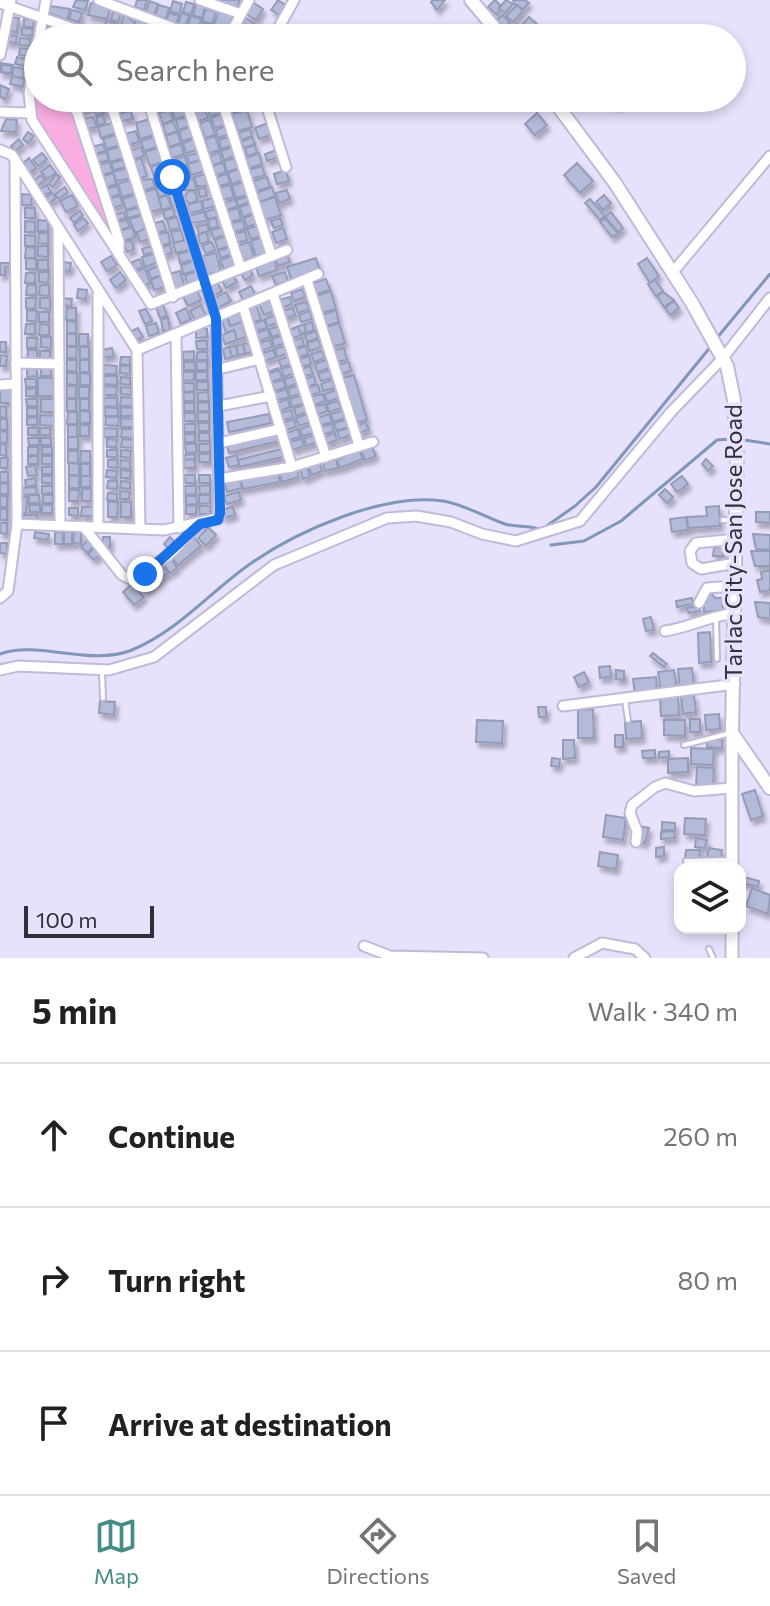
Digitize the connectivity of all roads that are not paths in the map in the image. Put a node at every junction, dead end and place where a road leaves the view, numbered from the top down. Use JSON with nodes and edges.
{"nodes":[{"id":1,"x":46,"y":0,"type":"edge"},
{"id":2,"x":99,"y":0,"type":"edge"},
{"id":3,"x":200,"y":0,"type":"edge"},
{"id":4,"x":249,"y":0,"type":"edge"},
{"id":5,"x":294,"y":0,"type":"edge"},
{"id":6,"x":471,"y":0,"type":"edge"},
{"id":7,"x":7,"y":3,"type":"edge"},
{"id":8,"x":241,"y":14,"type":"junction"},
{"id":9,"x":42,"y":18,"type":"junction"},
{"id":10,"x":41,"y":24,"type":"edge"},
{"id":11,"x":59,"y":24,"type":"edge"},
{"id":12,"x":163,"y":24,"type":"edge"},
{"id":13,"x":236,"y":24,"type":"edge"},
{"id":14,"x":281,"y":24,"type":"edge"},
{"id":15,"x":491,"y":24,"type":"edge"},
{"id":16,"x":0,"y":55,"type":"edge"},
{"id":17,"x":0,"y":112,"type":"edge"},
{"id":18,"x":77,"y":112,"type":"edge"},
{"id":19,"x":114,"y":112,"type":"edge"},
{"id":20,"x":152,"y":112,"type":"edge"},
{"id":21,"x":190,"y":112,"type":"edge"},
{"id":22,"x":225,"y":112,"type":"edge"},
{"id":23,"x":268,"y":112,"type":"edge"},
{"id":24,"x":565,"y":112,"type":"edge"},
{"id":25,"x":29,"y":113,"type":"joint"},
{"id":26,"x":0,"y":150,"type":"edge"},
{"id":27,"x":770,"y":156,"type":"edge"},
{"id":28,"x":15,"y":160,"type":"junction"},
{"id":29,"x":286,"y":167,"type":"dead end"},
{"id":30,"x":58,"y":229,"type":"junction"},
{"id":31,"x":287,"y":250,"type":"dead end"},
{"id":32,"x":119,"y":253,"type":"junction"},
{"id":33,"x":271,"y":254,"type":"junction"},
{"id":34,"x":240,"y":266,"type":"junction"},
{"id":35,"x":673,"y":272,"type":"junction"},
{"id":36,"x":318,"y":274,"type":"dead end"},
{"id":37,"x":307,"y":280,"type":"junction"},
{"id":38,"x":207,"y":282,"type":"junction"},
{"id":39,"x":98,"y":293,"type":"junction"},
{"id":40,"x":273,"y":294,"type":"junction"},
{"id":41,"x":173,"y":297,"type":"junction"},
{"id":42,"x":770,"y":298,"type":"edge"},
{"id":43,"x":243,"y":306,"type":"junction"},
{"id":44,"x":216,"y":318,"type":"junction"},
{"id":45,"x":176,"y":335,"type":"junction"},
{"id":46,"x":137,"y":350,"type":"junction"},
{"id":47,"x":721,"y":354,"type":"junction"},
{"id":48,"x":260,"y":359,"type":"junction"},
{"id":49,"x":16,"y":363,"type":"junction"},
{"id":50,"x":59,"y":364,"type":"junction"},
{"id":51,"x":219,"y":369,"type":"junction"},
{"id":52,"x":16,"y":384,"type":"junction"},
{"id":53,"x":0,"y":385,"type":"edge"},
{"id":54,"x":271,"y":396,"type":"junction"},
{"id":55,"x":219,"y":406,"type":"junction"},
{"id":56,"x":281,"y":429,"type":"junction"},
{"id":57,"x":373,"y":442,"type":"dead end"},
{"id":58,"x":219,"y":443,"type":"junction"},
{"id":59,"x":359,"y":445,"type":"junction"},
{"id":60,"x":326,"y":457,"type":"junction"},
{"id":61,"x":292,"y":467,"type":"junction"},
{"id":62,"x":219,"y":479,"type":"junction"},
{"id":63,"x":723,"y":520,"type":"dead end"},
{"id":64,"x":737,"y":520,"type":"junction"},
{"id":65,"x":17,"y":524,"type":"junction"},
{"id":66,"x":200,"y":524,"type":"junction"},
{"id":67,"x":60,"y":525,"type":"junction"},
{"id":68,"x":83,"y":526,"type":"junction"},
{"id":69,"x":98,"y":526,"type":"junction"},
{"id":70,"x":179,"y":528,"type":"junction"},
{"id":71,"x":140,"y":529,"type":"junction"},
{"id":72,"x":737,"y":539,"type":"junction"},
{"id":73,"x":736,"y":563,"type":"junction"},
{"id":74,"x":735,"y":586,"type":"junction"},
{"id":75,"x":0,"y":598,"type":"edge"},
{"id":76,"x":699,"y":603,"type":"dead end"},
{"id":77,"x":735,"y":613,"type":"junction"},
{"id":78,"x":716,"y":615,"type":"junction"},
{"id":79,"x":665,"y":631,"type":"dead end"},
{"id":80,"x":717,"y":659,"type":"dead end"},
{"id":81,"x":0,"y":670,"type":"edge"},
{"id":82,"x":102,"y":670,"type":"junction"},
{"id":83,"x":735,"y":684,"type":"junction"},
{"id":84,"x":103,"y":698,"type":"dead end"},
{"id":85,"x":625,"y":698,"type":"junction"},
{"id":86,"x":563,"y":706,"type":"dead end"},
{"id":87,"x":628,"y":720,"type":"dead end"},
{"id":88,"x":732,"y":733,"type":"junction"},
{"id":89,"x":684,"y":745,"type":"dead end"},
{"id":90,"x":732,"y":788,"type":"junction"},
{"id":91,"x":770,"y":788,"type":"edge"},
{"id":92,"x":636,"y":842,"type":"dead end"},
{"id":93,"x":686,"y":861,"type":"dead end"},
{"id":94,"x":701,"y":862,"type":"edge"},
{"id":95,"x":732,"y":862,"type":"edge"},
{"id":96,"x":732,"y":934,"type":"edge"},
{"id":97,"x":364,"y":946,"type":"dead end"},
{"id":98,"x":709,"y":949,"type":"dead end"},
{"id":99,"x":483,"y":958,"type":"edge"},
{"id":100,"x":574,"y":958,"type":"edge"},
{"id":101,"x":645,"y":958,"type":"edge"},
{"id":102,"x":713,"y":958,"type":"edge"},
{"id":103,"x":732,"y":958,"type":"edge"}],
"edges":[{"from":1,"to":9,"type":"street"},
{"from":2,"to":12,"type":"street"},
{"from":3,"to":8,"type":"street"},
{"from":4,"to":8,"type":"street"},
{"from":5,"to":14,"type":"street"},
{"from":6,"to":15,"type":"main road"},
{"from":7,"to":9,"type":"street"},
{"from":7,"to":16,"type":"street"},
{"from":8,"to":13,"type":"street"},
{"from":9,"to":10,"type":"street"},
{"from":9,"to":11,"type":"street"},
{"from":17,"to":25,"type":"street"},
{"from":18,"to":32,"type":"street"},
{"from":19,"to":41,"type":"street"},
{"from":20,"to":38,"type":"street"},
{"from":21,"to":34,"type":"street"},
{"from":22,"to":33,"type":"street"},
{"from":23,"to":29,"type":"street"},
{"from":24,"to":35,"type":"main road","name":"Tarlac City-San Jose Road"},
{"from":25,"to":32,"type":"street"},
{"from":26,"to":28,"type":"street"},
{"from":27,"to":35,"type":"street"},
{"from":28,"to":30,"type":"street"},
{"from":28,"to":49,"type":"street"},
{"from":30,"to":39,"type":"street"},
{"from":30,"to":50,"type":"street"},
{"from":31,"to":33,"type":"street"},
{"from":32,"to":41,"type":"street"},
{"from":33,"to":34,"type":"street"},
{"from":34,"to":38,"type":"street"},
{"from":35,"to":47,"type":"main road","name":"Tarlac City-San Jose Road"},
{"from":36,"to":37,"type":"street"},
{"from":37,"to":40,"type":"street"},
{"from":37,"to":59,"type":"street"},
{"from":38,"to":41,"type":"street"},
{"from":38,"to":44,"type":"street"},
{"from":39,"to":46,"type":"street"},
{"from":39,"to":69,"type":"street"},
{"from":40,"to":43,"type":"street"},
{"from":40,"to":60,"type":"street"},
{"from":42,"to":47,"type":"street"},
{"from":43,"to":44,"type":"street"},
{"from":43,"to":48,"type":"street"},
{"from":44,"to":45,"type":"street"},
{"from":44,"to":51,"type":"street"},
{"from":45,"to":46,"type":"street"},
{"from":45,"to":70,"type":"street"},
{"from":46,"to":71,"type":"street"},
{"from":47,"to":64,"type":"main road","name":"Tarlac City-San Jose Road"},
{"from":47,"to":82,"type":"street"},
{"from":48,"to":51,"type":"street"},
{"from":48,"to":54,"type":"street"},
{"from":49,"to":50,"type":"street"},
{"from":49,"to":52,"type":"street"},
{"from":50,"to":67,"type":"street"},
{"from":51,"to":55,"type":"street"},
{"from":52,"to":53,"type":"street"},
{"from":52,"to":65,"type":"street"},
{"from":54,"to":55,"type":"street"},
{"from":54,"to":56,"type":"street"},
{"from":55,"to":58,"type":"street"},
{"from":56,"to":58,"type":"street"},
{"from":56,"to":61,"type":"street"},
{"from":57,"to":59,"type":"street"},
{"from":58,"to":62,"type":"street"},
{"from":59,"to":60,"type":"street"},
{"from":60,"to":61,"type":"street"},
{"from":61,"to":62,"type":"street"},
{"from":62,"to":66,"type":"street"},
{"from":63,"to":64,"type":"lane"},
{"from":64,"to":72,"type":"main road","name":"Tarlac City-San Jose Road"},
{"from":65,"to":67,"type":"street"},
{"from":65,"to":75,"type":"street"},
{"from":66,"to":68,"type":"street"},
{"from":66,"to":70,"type":"street"},
{"from":67,"to":68,"type":"street"},
{"from":68,"to":69,"type":"street"},
{"from":69,"to":71,"type":"street"},
{"from":70,"to":71,"type":"street"},
{"from":72,"to":73,"type":"main road","name":"Tarlac City-San Jose Road"},
{"from":72,"to":73,"type":"street"},
{"from":73,"to":74,"type":"main road","name":"Tarlac City-San Jose Road"},
{"from":74,"to":76,"type":"street"},
{"from":74,"to":77,"type":"main road","name":"Tarlac City-San Jose Road"},
{"from":77,"to":78,"type":"street"},
{"from":77,"to":83,"type":"main road","name":"Tarlac City-San Jose Road"},
{"from":78,"to":79,"type":"street"},
{"from":78,"to":80,"type":"lane"},
{"from":81,"to":82,"type":"street"},
{"from":82,"to":84,"type":"lane"},
{"from":83,"to":85,"type":"street"},
{"from":83,"to":88,"type":"main road","name":"Tarlac City-San Jose Road"},
{"from":85,"to":86,"type":"street"},
{"from":85,"to":87,"type":"lane"},
{"from":88,"to":89,"type":"lane"},
{"from":88,"to":90,"type":"street"},
{"from":88,"to":91,"type":"main road"},
{"from":90,"to":92,"type":"street"},
{"from":90,"to":95,"type":"street"},
{"from":93,"to":94,"type":"lane"},
{"from":96,"to":103,"type":"street"},
{"from":97,"to":99,"type":"street"},
{"from":98,"to":102,"type":"lane"},
{"from":100,"to":101,"type":"street"}]}
